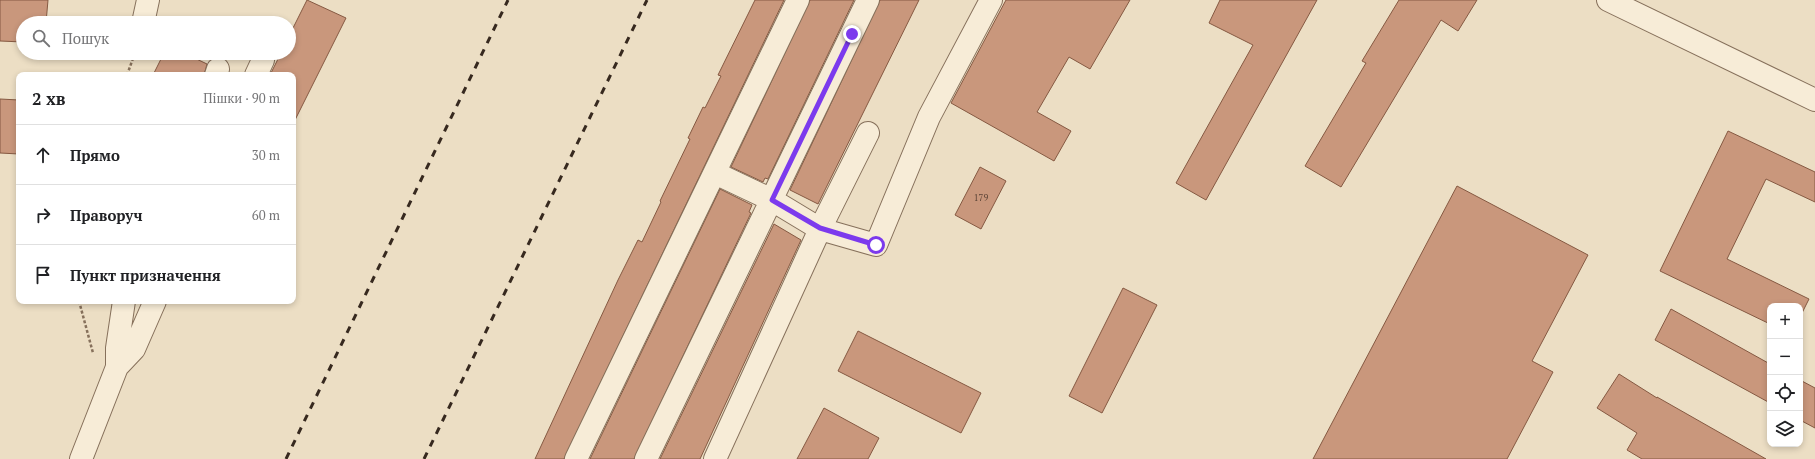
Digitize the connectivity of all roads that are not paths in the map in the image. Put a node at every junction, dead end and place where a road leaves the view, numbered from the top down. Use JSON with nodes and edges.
{"nodes":[{"id":1,"x":148,"y":0,"type":"edge"},
{"id":2,"x":798,"y":0,"type":"edge"},
{"id":3,"x":868,"y":0,"type":"edge"},
{"id":4,"x":991,"y":0,"type":"edge"},
{"id":5,"x":1608,"y":0,"type":"edge"},
{"id":6,"x":145,"y":16,"type":"edge"},
{"id":7,"x":1815,"y":100,"type":"edge"},
{"id":8,"x":868,"y":133,"type":"dead end"},
{"id":9,"x":715,"y":173,"type":"junction"},
{"id":10,"x":772,"y":200,"type":"junction"},
{"id":11,"x":820,"y":228,"type":"junction"},
{"id":12,"x":124,"y":304,"type":"edge"},
{"id":13,"x":154,"y":304,"type":"edge"},
{"id":14,"x":117,"y":367,"type":"junction"},
{"id":15,"x":81,"y":459,"type":"edge"},
{"id":16,"x":576,"y":459,"type":"edge"},
{"id":17,"x":646,"y":459,"type":"edge"},
{"id":18,"x":714,"y":459,"type":"edge"}],
"edges":[{"from":1,"to":6,"type":"street"},
{"from":2,"to":9,"type":"street"},
{"from":3,"to":10,"type":"street"},
{"from":4,"to":11,"type":"street"},
{"from":5,"to":7,"type":"street"},
{"from":8,"to":11,"type":"street"},
{"from":9,"to":10,"type":"street"},
{"from":9,"to":16,"type":"street"},
{"from":10,"to":11,"type":"street"},
{"from":10,"to":17,"type":"street"},
{"from":11,"to":18,"type":"street"},
{"from":12,"to":14,"type":"street"},
{"from":13,"to":14,"type":"street"},
{"from":14,"to":15,"type":"street"}]}
